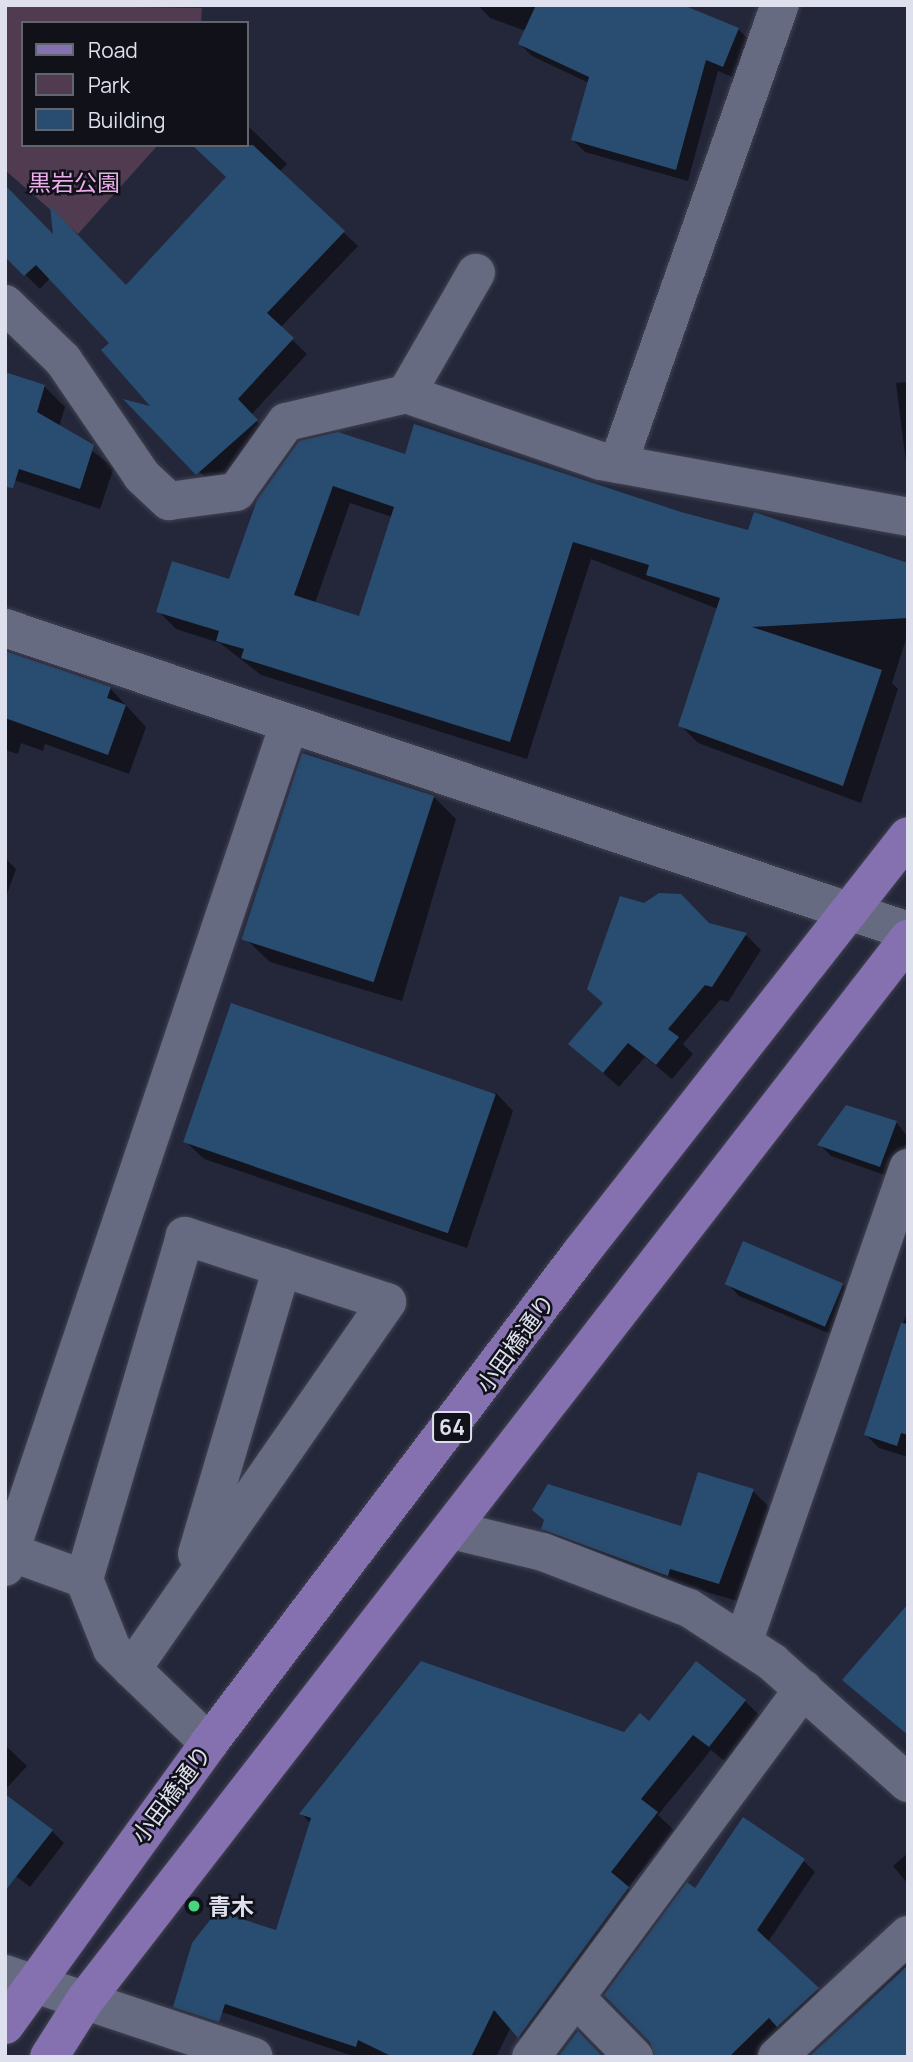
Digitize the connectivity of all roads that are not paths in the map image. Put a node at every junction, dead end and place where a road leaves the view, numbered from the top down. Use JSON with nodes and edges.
{"nodes":[{"id":1,"x":774,"y":7,"type":"edge"},
{"id":2,"x":477,"y":274,"type":"dead end"},
{"id":3,"x":5,"y":304,"type":"edge"},
{"id":4,"x":406,"y":394,"type":"junction"},
{"id":5,"x":618,"y":464,"type":"junction"},
{"id":6,"x":908,"y":517,"type":"edge"},
{"id":7,"x":5,"y":628,"type":"edge"},
{"id":8,"x":289,"y":724,"type":"junction"},
{"id":9,"x":908,"y":836,"type":"edge"},
{"id":10,"x":850,"y":912,"type":"junction"},
{"id":11,"x":908,"y":931,"type":"edge"},
{"id":12,"x":908,"y":939,"type":"edge"},
{"id":13,"x":908,"y":1168,"type":"edge"},
{"id":14,"x":282,"y":1267,"type":"junction"},
{"id":15,"x":452,"y":1530,"type":"junction"},
{"id":16,"x":8,"y":1559,"type":"edge"},
{"id":17,"x":84,"y":1579,"type":"junction"},
{"id":18,"x":187,"y":1589,"type":"junction"},
{"id":19,"x":743,"y":1643,"type":"junction"},
{"id":20,"x":132,"y":1669,"type":"junction"},
{"id":21,"x":803,"y":1689,"type":"junction"},
{"id":22,"x":209,"y":1743,"type":"junction"},
{"id":23,"x":908,"y":1783,"type":"edge"},
{"id":24,"x":908,"y":1935,"type":"edge"},
{"id":25,"x":19,"y":1979,"type":"edge"},
{"id":26,"x":576,"y":1998,"type":"junction"},
{"id":27,"x":85,"y":2000,"type":"junction"},
{"id":28,"x":5,"y":2025,"type":"edge"},
{"id":29,"x":49,"y":2057,"type":"edge"},
{"id":30,"x":254,"y":2057,"type":"edge"},
{"id":31,"x":531,"y":2057,"type":"edge"},
{"id":32,"x":634,"y":2057,"type":"edge"},
{"id":33,"x":777,"y":2057,"type":"edge"}],
"edges":[{"from":1,"to":5,"type":"street"},
{"from":2,"to":4,"type":"street"},
{"from":3,"to":4,"type":"street"},
{"from":4,"to":5,"type":"street"},
{"from":5,"to":6,"type":"street"},
{"from":7,"to":8,"type":"street"},
{"from":8,"to":10,"type":"street"},
{"from":8,"to":16,"type":"street"},
{"from":9,"to":10,"type":"main road","name":"小田橋通り","number":"64"},
{"from":10,"to":11,"type":"street"},
{"from":10,"to":22,"type":"main road","name":"小田橋通り","number":"64"},
{"from":12,"to":15,"type":"main road"},
{"from":13,"to":19,"type":"street"},
{"from":14,"to":17,"type":"street"},
{"from":14,"to":18,"type":"street"},
{"from":14,"to":18,"type":"street"},
{"from":15,"to":19,"type":"street"},
{"from":15,"to":27,"type":"main road"},
{"from":16,"to":17,"type":"street"},
{"from":17,"to":20,"type":"street"},
{"from":18,"to":20,"type":"street"},
{"from":19,"to":21,"type":"street"},
{"from":20,"to":22,"type":"street"},
{"from":21,"to":23,"type":"street"},
{"from":21,"to":26,"type":"street"},
{"from":22,"to":25,"type":"main road","name":"小田橋通り","number":"64"},
{"from":24,"to":33,"type":"street"},
{"from":25,"to":27,"type":"street"},
{"from":25,"to":28,"type":"main road","name":"小田橋通り","number":"64"},
{"from":26,"to":31,"type":"street"},
{"from":26,"to":32,"type":"street"},
{"from":27,"to":29,"type":"main road"},
{"from":27,"to":30,"type":"street"}]}
